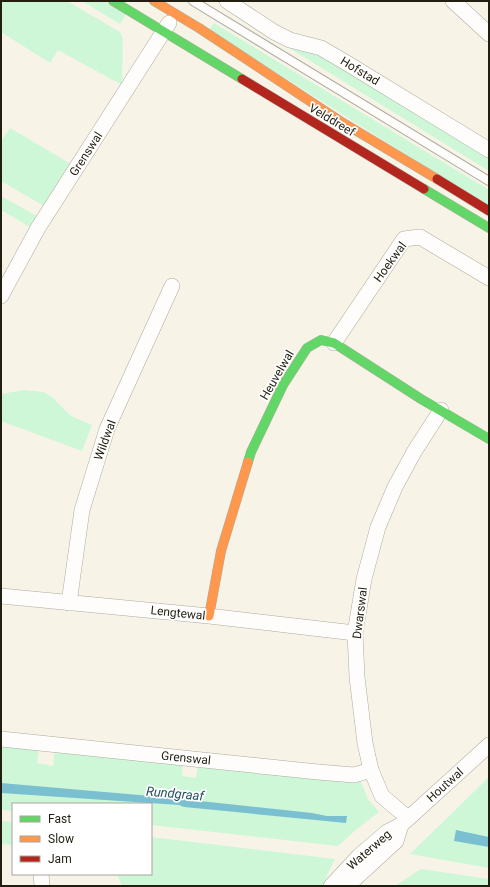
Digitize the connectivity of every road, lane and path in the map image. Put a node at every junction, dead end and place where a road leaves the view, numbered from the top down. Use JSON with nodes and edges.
{"nodes":[{"id":1,"x":113,"y":1,"type":"edge"},
{"id":2,"x":154,"y":1,"type":"edge"},
{"id":3,"x":193,"y":1,"type":"edge"},
{"id":4,"x":227,"y":1,"type":"edge"},
{"id":5,"x":453,"y":1,"type":"edge"},
{"id":6,"x":175,"y":13,"type":"junction"},
{"id":7,"x":163,"y":32,"type":"junction"},
{"id":8,"x":489,"y":34,"type":"edge"},
{"id":9,"x":489,"y":150,"type":"edge"},
{"id":10,"x":489,"y":181,"type":"edge"},
{"id":11,"x":489,"y":211,"type":"edge"},
{"id":12,"x":489,"y":228,"type":"edge"},
{"id":13,"x":489,"y":278,"type":"edge"},
{"id":14,"x":172,"y":286,"type":"dead end"},
{"id":15,"x":1,"y":296,"type":"edge"},
{"id":16,"x":334,"y":343,"type":"junction"},
{"id":17,"x":441,"y":410,"type":"junction"},
{"id":18,"x":489,"y":439,"type":"edge"},
{"id":19,"x":1,"y":596,"type":"edge"},
{"id":20,"x":69,"y":603,"type":"junction"},
{"id":21,"x":209,"y":616,"type":"junction"},
{"id":22,"x":355,"y":633,"type":"junction"},
{"id":23,"x":1,"y":739,"type":"edge"},
{"id":24,"x":489,"y":744,"type":"edge"},
{"id":25,"x":371,"y":770,"type":"junction"},
{"id":26,"x":404,"y":822,"type":"junction"},
{"id":27,"x":41,"y":875,"type":"edge"},
{"id":28,"x":42,"y":886,"type":"edge"},
{"id":29,"x":331,"y":886,"type":"edge"},
{"id":30,"x":347,"y":886,"type":"edge"}],
"edges":[{"from":1,"to":7,"type":"main road","name":"Velddreef"},
{"from":2,"to":6,"type":"main road","name":"Velddreef"},
{"from":3,"to":10,"type":"lane"},
{"from":4,"to":9,"type":"street","name":"Hofstad"},
{"from":5,"to":8,"type":"street"},
{"from":6,"to":7,"type":"street","name":"Grenswal"},
{"from":6,"to":11,"type":"main road","name":"Velddreef"},
{"from":7,"to":12,"type":"main road","name":"Velddreef"},
{"from":7,"to":15,"type":"street","name":"Grenswal"},
{"from":13,"to":16,"type":"street","name":"Hoekwal"},
{"from":14,"to":20,"type":"street","name":"Wildwal"},
{"from":16,"to":17,"type":"main road"},
{"from":16,"to":21,"type":"main road","name":"Heuvelwal"},
{"from":17,"to":18,"type":"main road"},
{"from":17,"to":22,"type":"street","name":"Dwarswal"},
{"from":19,"to":20,"type":"street","name":"Lengtewal"},
{"from":20,"to":21,"type":"street","name":"Lengtewal"},
{"from":21,"to":22,"type":"street","name":"Lengtewal"},
{"from":22,"to":25,"type":"street","name":"Dwarswal"},
{"from":23,"to":25,"type":"street","name":"Grenswal"},
{"from":24,"to":26,"type":"street","name":"Houtwal"},
{"from":25,"to":26,"type":"street","name":"Dwarswal"},
{"from":26,"to":29,"type":"street","name":"Waterweg"},
{"from":26,"to":30,"type":"street","name":"Waterweg"},
{"from":27,"to":28,"type":"street"}]}
